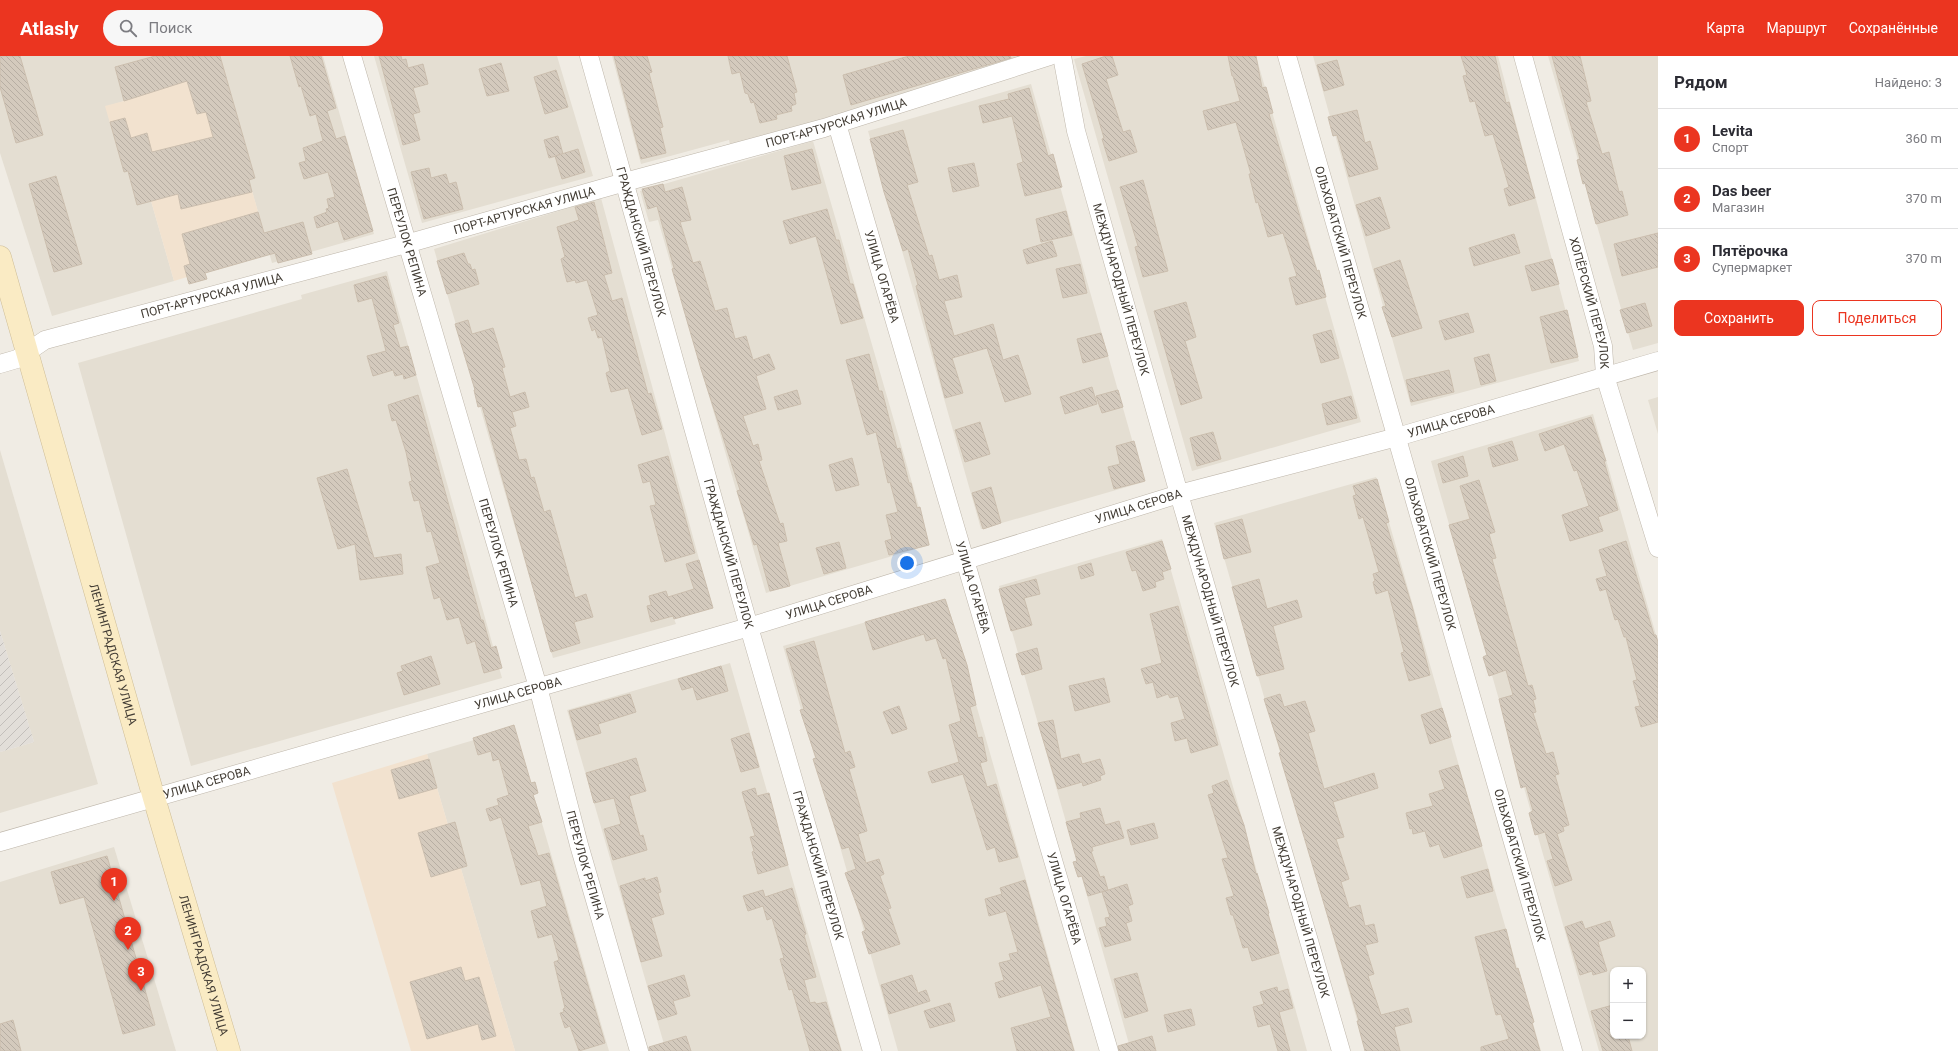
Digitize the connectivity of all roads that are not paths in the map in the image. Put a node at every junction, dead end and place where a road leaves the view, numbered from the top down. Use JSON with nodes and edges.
{"nodes":[{"id":1,"x":352,"y":56,"type":"edge"},
{"id":2,"x":589,"y":56,"type":"edge"},
{"id":3,"x":1050,"y":56,"type":"edge"},
{"id":4,"x":1062,"y":56,"type":"edge"},
{"id":5,"x":1287,"y":56,"type":"edge"},
{"id":6,"x":1523,"y":56,"type":"edge"},
{"id":7,"x":837,"y":124,"type":"junction"},
{"id":8,"x":625,"y":182,"type":"junction"},
{"id":9,"x":406,"y":244,"type":"junction"},
{"id":10,"x":0,"y":257,"type":"edge"},
{"id":11,"x":27,"y":351,"type":"junction"},
{"id":12,"x":1658,"y":361,"type":"edge"},
{"id":13,"x":0,"y":364,"type":"edge"},
{"id":14,"x":1605,"y":376,"type":"junction"},
{"id":15,"x":1397,"y":437,"type":"junction"},
{"id":16,"x":1179,"y":494,"type":"junction"},
{"id":17,"x":1658,"y":548,"type":"edge"},
{"id":18,"x":965,"y":561,"type":"junction"},
{"id":19,"x":749,"y":626,"type":"junction"},
{"id":20,"x":538,"y":687,"type":"junction"},
{"id":21,"x":154,"y":798,"type":"junction"},
{"id":22,"x":0,"y":842,"type":"edge"},
{"id":23,"x":230,"y":1051,"type":"edge"},
{"id":24,"x":639,"y":1051,"type":"edge"},
{"id":25,"x":872,"y":1051,"type":"edge"},
{"id":26,"x":1109,"y":1051,"type":"edge"},
{"id":27,"x":1341,"y":1051,"type":"edge"},
{"id":28,"x":1574,"y":1051,"type":"edge"}],
"edges":[{"from":1,"to":9,"type":"street","name":"ПЕРЕУЛОК РЕПИНА"},
{"from":2,"to":8,"type":"street","name":"ГРАЖДАНСКИЙ ПЕРЕУЛОК"},
{"from":3,"to":7,"type":"street","name":"ПОРТ-АРТУРСКАЯ УЛИЦА"},
{"from":4,"to":16,"type":"street","name":"МЕЖДУНАРОДНЫЙ ПЕРЕУЛОК"},
{"from":5,"to":15,"type":"street","name":"ОЛЬХОВАТСКИЙ ПЕРЕУЛОК"},
{"from":6,"to":14,"type":"street","name":"ХОПЁРСКИЙ ПЕРЕУЛОК"},
{"from":7,"to":8,"type":"street","name":"ПОРТ-АРТУРСКАЯ УЛИЦА"},
{"from":7,"to":18,"type":"street","name":"УЛИЦА ОГАРЁВА"},
{"from":8,"to":9,"type":"street","name":"ПОРТ-АРТУРСКАЯ УЛИЦА"},
{"from":8,"to":19,"type":"street","name":"ГРАЖДАНСКИЙ ПЕРЕУЛОК"},
{"from":9,"to":11,"type":"street","name":"ПОРТ-АРТУРСКАЯ УЛИЦА"},
{"from":9,"to":20,"type":"street","name":"ПЕРЕУЛОК РЕПИНА"},
{"from":10,"to":11,"type":"main road","name":"ЛЕНИНГРАДСКАЯ УЛИЦА"},
{"from":11,"to":13,"type":"street","name":"ПОРТ-АРТУРСКАЯ УЛИЦА"},
{"from":11,"to":21,"type":"main road","name":"ЛЕНИНГРАДСКАЯ УЛИЦА"},
{"from":12,"to":14,"type":"street","name":"УЛИЦА СЕРОВА"},
{"from":14,"to":15,"type":"street","name":"УЛИЦА СЕРОВА"},
{"from":14,"to":17,"type":"street","name":"ХОПЁРСКИЙ ПЕРЕУЛОК"},
{"from":15,"to":16,"type":"street","name":"УЛИЦА СЕРОВА"},
{"from":15,"to":28,"type":"street","name":"ОЛЬХОВАТСКИЙ ПЕРЕУЛОК"},
{"from":16,"to":18,"type":"street","name":"УЛИЦА СЕРОВА"},
{"from":16,"to":27,"type":"street","name":"МЕЖДУНАРОДНЫЙ ПЕРЕУЛОК"},
{"from":18,"to":19,"type":"street","name":"УЛИЦА СЕРОВА"},
{"from":18,"to":26,"type":"street","name":"УЛИЦА ОГАРЁВА"},
{"from":19,"to":20,"type":"street","name":"УЛИЦА СЕРОВА"},
{"from":19,"to":25,"type":"street","name":"ГРАЖДАНСКИЙ ПЕРЕУЛОК"},
{"from":20,"to":21,"type":"street","name":"УЛИЦА СЕРОВА"},
{"from":20,"to":24,"type":"street","name":"ПЕРЕУЛОК РЕПИНА"},
{"from":21,"to":22,"type":"street","name":"УЛИЦА СЕРОВА"},
{"from":21,"to":23,"type":"main road","name":"ЛЕНИНГРАДСКАЯ УЛИЦА"}]}
